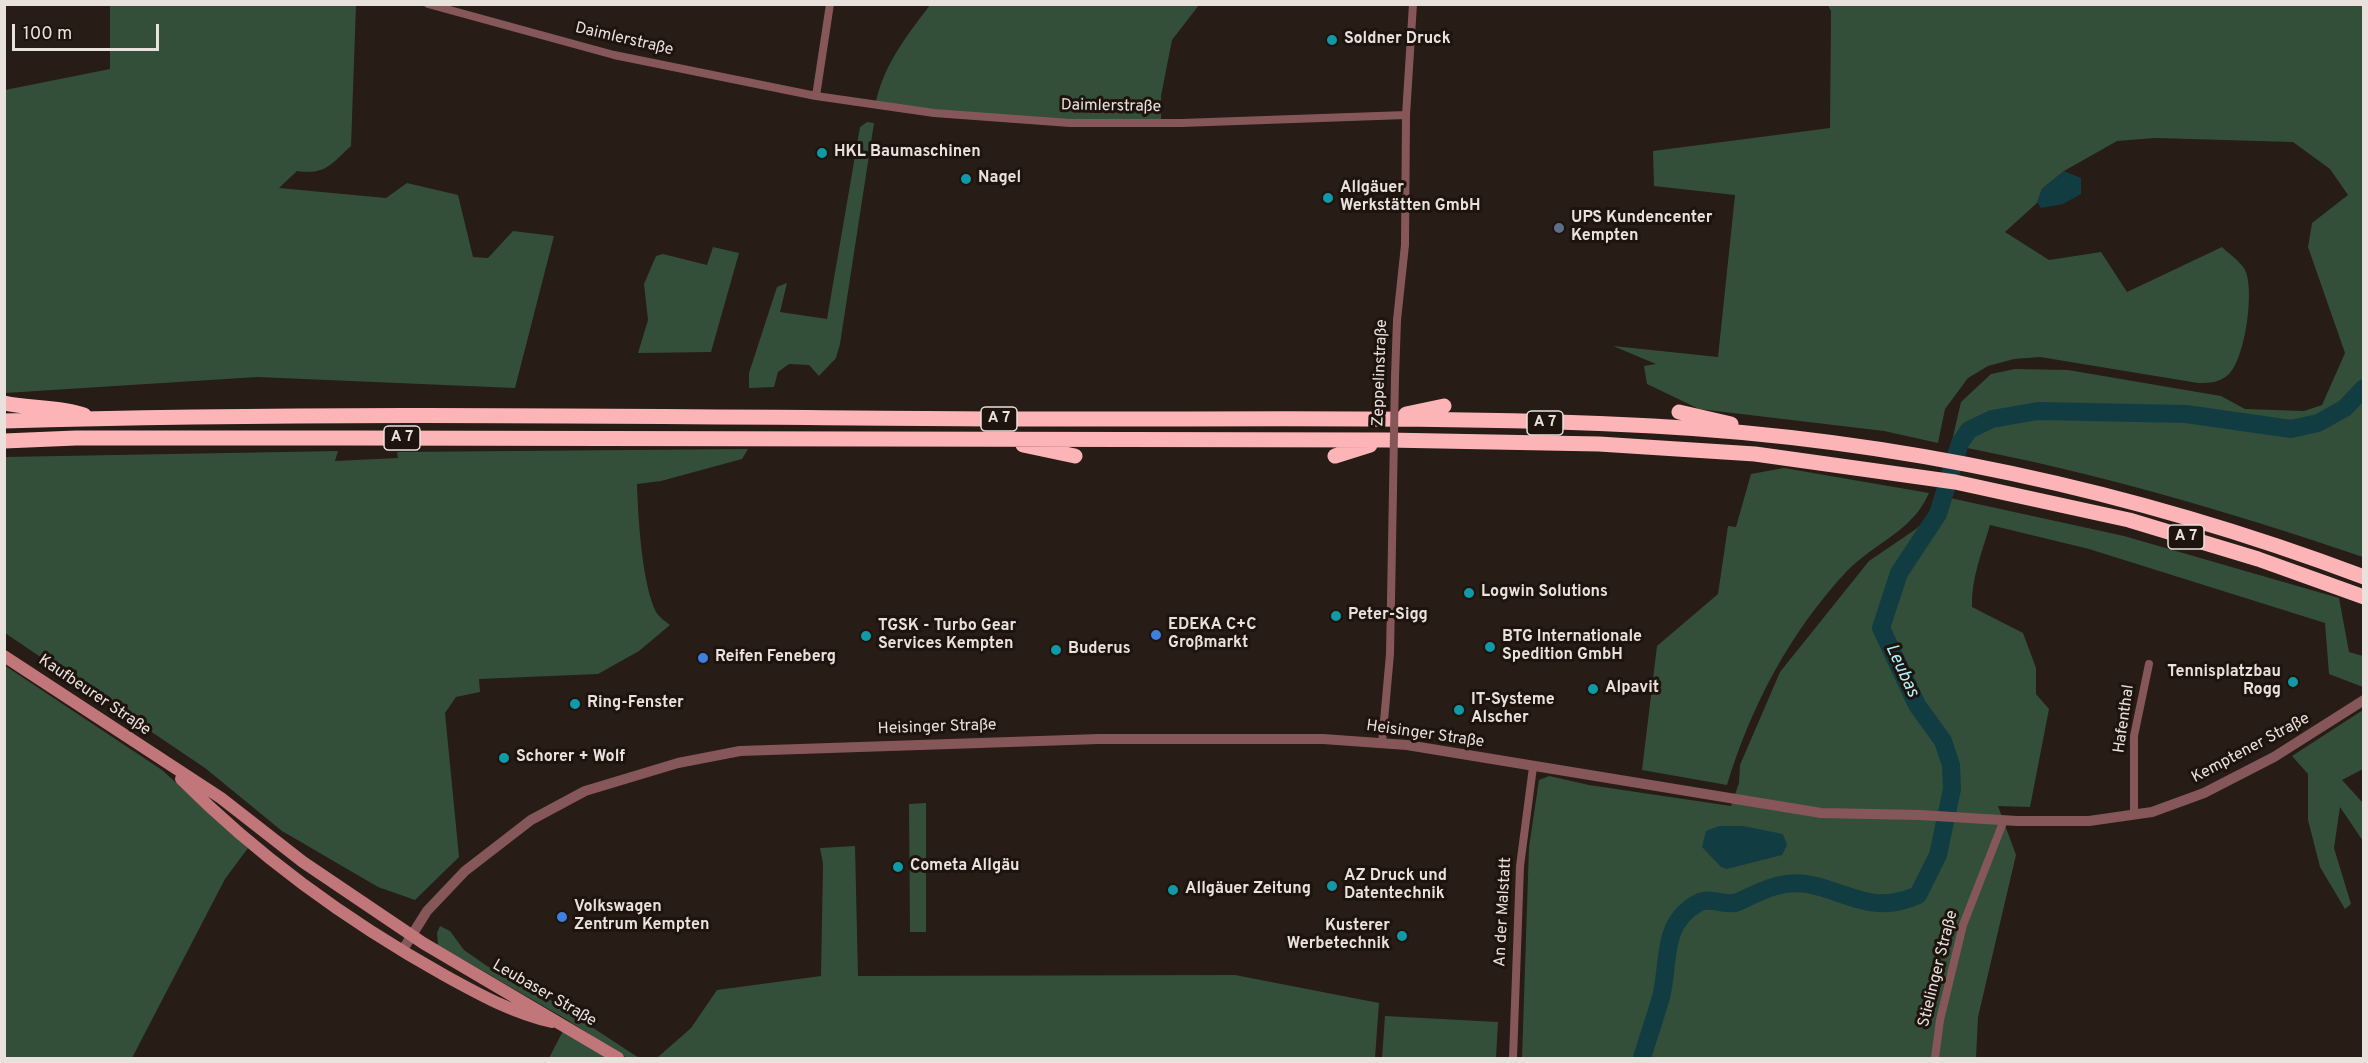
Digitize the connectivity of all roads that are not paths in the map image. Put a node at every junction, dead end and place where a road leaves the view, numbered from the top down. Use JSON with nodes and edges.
{"nodes":[{"id":1,"x":428,"y":4,"type":"edge"},
{"id":2,"x":830,"y":4,"type":"edge"},
{"id":3,"x":1413,"y":4,"type":"edge"},
{"id":4,"x":816,"y":96,"type":"junction"},
{"id":5,"x":1406,"y":115,"type":"junction"},
{"id":6,"x":4,"y":403,"type":"edge"},
{"id":7,"x":1444,"y":406,"type":"dead end"},
{"id":8,"x":1679,"y":412,"type":"dead end"},
{"id":9,"x":95,"y":419,"type":"junction"},
{"id":10,"x":1335,"y":420,"type":"junction"},
{"id":11,"x":4,"y":422,"type":"edge"},
{"id":12,"x":1756,"y":435,"type":"junction"},
{"id":13,"x":994,"y":439,"type":"junction"},
{"id":14,"x":1387,"y":440,"type":"junction"},
{"id":15,"x":4,"y":441,"type":"edge"},
{"id":16,"x":1075,"y":456,"type":"dead end"},
{"id":17,"x":1335,"y":456,"type":"dead end"},
{"id":18,"x":2364,"y":577,"type":"edge"},
{"id":19,"x":2364,"y":597,"type":"edge"},
{"id":20,"x":4,"y":656,"type":"edge"},
{"id":21,"x":2149,"y":664,"type":"dead end"},
{"id":22,"x":2364,"y":700,"type":"edge"},
{"id":23,"x":1382,"y":742,"type":"junction"},
{"id":24,"x":166,"y":764,"type":"junction"},
{"id":25,"x":1536,"y":767,"type":"junction"},
{"id":26,"x":2134,"y":814,"type":"junction"},
{"id":27,"x":1920,"y":815,"type":"joint"},
{"id":28,"x":2004,"y":820,"type":"junction"},
{"id":29,"x":411,"y":935,"type":"junction"},
{"id":30,"x":402,"y":951,"type":"junction"},
{"id":31,"x":565,"y":1025,"type":"junction"},
{"id":32,"x":618,"y":1059,"type":"edge"},
{"id":33,"x":1514,"y":1059,"type":"edge"},
{"id":34,"x":1935,"y":1059,"type":"edge"}],
"edges":[{"from":1,"to":4,"type":"street","name":"Daimlerstraße"},
{"from":2,"to":4,"type":"street"},
{"from":3,"to":5,"type":"street","name":"Zeppelinstraße"},
{"from":4,"to":5,"type":"street","name":"Daimlerstraße"},
{"from":5,"to":23,"type":"street","name":"Zeppelinstraße","bridge":true},
{"from":6,"to":9,"type":"highway"},
{"from":7,"to":10,"type":"highway"},
{"from":8,"to":12,"type":"highway"},
{"from":9,"to":10,"type":"highway","number":"A 7"},
{"from":9,"to":11,"type":"highway","number":"A 7"},
{"from":10,"to":12,"type":"highway","number":"A 7"},
{"from":12,"to":18,"type":"highway","number":"A 7"},
{"from":13,"to":14,"type":"highway","number":"A 7"},
{"from":13,"to":15,"type":"highway","number":"A 7"},
{"from":13,"to":16,"type":"highway"},
{"from":14,"to":17,"type":"highway"},
{"from":14,"to":19,"type":"highway","number":"A 7"},
{"from":20,"to":24,"type":"main road","name":"Kaufbeurer Straße"},
{"from":21,"to":26,"type":"street","name":"Hafenthal"},
{"from":22,"to":26,"type":"street","name":"Kemptener Straße"},
{"from":23,"to":25,"type":"street","name":"Heisinger Straße"},
{"from":23,"to":29,"type":"street","name":"Heisinger Straße"},
{"from":24,"to":29,"type":"main road","name":"Leubaser Straße"},
{"from":24,"to":30,"type":"main road"},
{"from":25,"to":27,"type":"street","name":"Heisinger Straße"},
{"from":25,"to":33,"type":"street","name":"An der Malstatt"},
{"from":26,"to":28,"type":"street","name":"Kemptener Straße"},
{"from":27,"to":28,"type":"street","name":"Kemptener Straße"},
{"from":28,"to":34,"type":"street","name":"Stielinger Straße"},
{"from":29,"to":30,"type":"street","name":"Heisinger Straße"},
{"from":29,"to":31,"type":"main road","name":"Leubaser Straße"},
{"from":30,"to":31,"type":"main road"},
{"from":31,"to":32,"type":"main road","name":"Leubaser Straße"}]}
